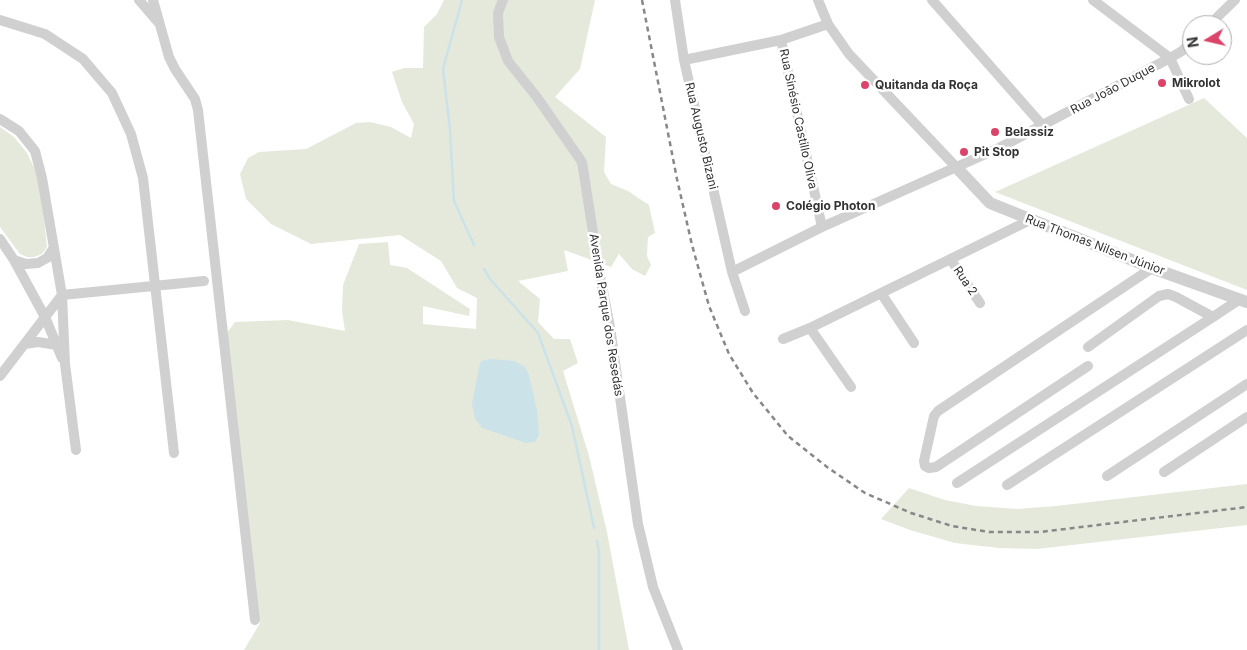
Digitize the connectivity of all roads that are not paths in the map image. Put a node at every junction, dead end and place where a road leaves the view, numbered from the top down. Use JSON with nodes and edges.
{"nodes":[{"id":1,"x":139,"y":0,"type":"edge"},
{"id":2,"x":153,"y":0,"type":"edge"},
{"id":3,"x":503,"y":0,"type":"edge"},
{"id":4,"x":675,"y":0,"type":"edge"},
{"id":5,"x":818,"y":0,"type":"edge"},
{"id":6,"x":932,"y":0,"type":"edge"},
{"id":7,"x":1093,"y":0,"type":"edge"},
{"id":8,"x":1231,"y":1,"type":"edge"},
{"id":9,"x":1218,"y":15,"type":"edge"},
{"id":10,"x":0,"y":20,"type":"edge"},
{"id":11,"x":828,"y":24,"type":"junction"},
{"id":12,"x":161,"y":26,"type":"junction"},
{"id":13,"x":781,"y":40,"type":"junction"},
{"id":14,"x":1182,"y":51,"type":"edge"},
{"id":15,"x":1170,"y":58,"type":"junction"},
{"id":16,"x":684,"y":60,"type":"junction"},
{"id":17,"x":1189,"y":99,"type":"dead end"},
{"id":18,"x":0,"y":119,"type":"edge"},
{"id":19,"x":1043,"y":126,"type":"junction"},
{"id":20,"x":957,"y":168,"type":"junction"},
{"id":21,"x":1030,"y":220,"type":"junction"},
{"id":22,"x":822,"y":227,"type":"junction"},
{"id":23,"x":0,"y":240,"type":"edge"},
{"id":24,"x":53,"y":249,"type":"junction"},
{"id":25,"x":14,"y":260,"type":"junction"},
{"id":26,"x":951,"y":260,"type":"junction"},
{"id":27,"x":1152,"y":268,"type":"junction"},
{"id":28,"x":732,"y":272,"type":"junction"},
{"id":29,"x":204,"y":281,"type":"dead end"},
{"id":30,"x":154,"y":286,"type":"junction"},
{"id":31,"x":881,"y":293,"type":"junction"},
{"id":32,"x":62,"y":295,"type":"junction"},
{"id":33,"x":1243,"y":301,"type":"edge"},
{"id":34,"x":980,"y":303,"type":"dead end"},
{"id":35,"x":745,"y":311,"type":"dead end"},
{"id":36,"x":45,"y":317,"type":"junction"},
{"id":37,"x":1213,"y":317,"type":"junction"},
{"id":38,"x":810,"y":328,"type":"junction"},
{"id":39,"x":1247,"y":330,"type":"edge"},
{"id":40,"x":783,"y":339,"type":"dead end"},
{"id":41,"x":914,"y":343,"type":"dead end"},
{"id":42,"x":24,"y":344,"type":"junction"},
{"id":43,"x":57,"y":345,"type":"junction"},
{"id":44,"x":1088,"y":347,"type":"dead end"},
{"id":45,"x":65,"y":364,"type":"junction"},
{"id":46,"x":1088,"y":366,"type":"dead end"},
{"id":47,"x":0,"y":376,"type":"edge"},
{"id":48,"x":1247,"y":384,"type":"edge"},
{"id":49,"x":851,"y":387,"type":"dead end"},
{"id":50,"x":1247,"y":417,"type":"edge"},
{"id":51,"x":76,"y":450,"type":"dead end"},
{"id":52,"x":174,"y":453,"type":"dead end"},
{"id":53,"x":1164,"y":472,"type":"dead end"},
{"id":54,"x":1108,"y":476,"type":"dead end"},
{"id":55,"x":957,"y":483,"type":"dead end"},
{"id":56,"x":1007,"y":485,"type":"dead end"},
{"id":57,"x":255,"y":620,"type":"dead end"},
{"id":58,"x":678,"y":650,"type":"edge"}],
"edges":[{"from":1,"to":12,"type":"street"},
{"from":2,"to":12,"type":"street"},
{"from":3,"to":58,"type":"street","name":"Avenida Parque dos Resedás"},
{"from":4,"to":16,"type":"street","name":"Rua Augusto Bizani"},
{"from":5,"to":11,"type":"street"},
{"from":6,"to":19,"type":"street"},
{"from":7,"to":15,"type":"street"},
{"from":8,"to":9,"type":"street"},
{"from":10,"to":30,"type":"street"},
{"from":11,"to":13,"type":"street"},
{"from":11,"to":20,"type":"street"},
{"from":12,"to":57,"type":"street"},
{"from":13,"to":16,"type":"street"},
{"from":13,"to":22,"type":"street","name":"Rua Sinésio Castillo Oliva"},
{"from":14,"to":15,"type":"street","name":"Rua João Duque"},
{"from":15,"to":17,"type":"street"},
{"from":15,"to":19,"type":"street","name":"Rua João Duque"},
{"from":16,"to":28,"type":"street","name":"Rua Augusto Bizani"},
{"from":18,"to":24,"type":"street"},
{"from":19,"to":20,"type":"street","name":"Rua João Duque"},
{"from":20,"to":21,"type":"street","name":"Rua Thomas Nilsen Júnior"},
{"from":20,"to":22,"type":"street","name":"Rua João Duque"},
{"from":21,"to":26,"type":"street"},
{"from":21,"to":27,"type":"street","name":"Rua Thomas Nilsen Júnior"},
{"from":22,"to":28,"type":"street","name":"Rua João Duque"},
{"from":23,"to":25,"type":"street"},
{"from":24,"to":25,"type":"street"},
{"from":24,"to":32,"type":"street"},
{"from":25,"to":36,"type":"street"},
{"from":26,"to":31,"type":"street"},
{"from":26,"to":34,"type":"street","name":"Rua 2"},
{"from":27,"to":33,"type":"street","name":"Rua Thomas Nilsen Júnior"},
{"from":27,"to":46,"type":"street"},
{"from":28,"to":35,"type":"street","name":"Rua Augusto Bizani"},
{"from":29,"to":30,"type":"street"},
{"from":30,"to":32,"type":"street"},
{"from":30,"to":52,"type":"street"},
{"from":31,"to":38,"type":"street"},
{"from":31,"to":41,"type":"street"},
{"from":32,"to":36,"type":"street"},
{"from":32,"to":45,"type":"street"},
{"from":33,"to":37,"type":"street"},
{"from":36,"to":42,"type":"street"},
{"from":36,"to":43,"type":"street"},
{"from":37,"to":44,"type":"street"},
{"from":37,"to":55,"type":"street"},
{"from":38,"to":40,"type":"street"},
{"from":38,"to":49,"type":"street"},
{"from":39,"to":56,"type":"street"},
{"from":42,"to":43,"type":"street"},
{"from":42,"to":47,"type":"street"},
{"from":43,"to":45,"type":"street"},
{"from":45,"to":51,"type":"street"},
{"from":48,"to":54,"type":"street"},
{"from":50,"to":53,"type":"street"}]}
